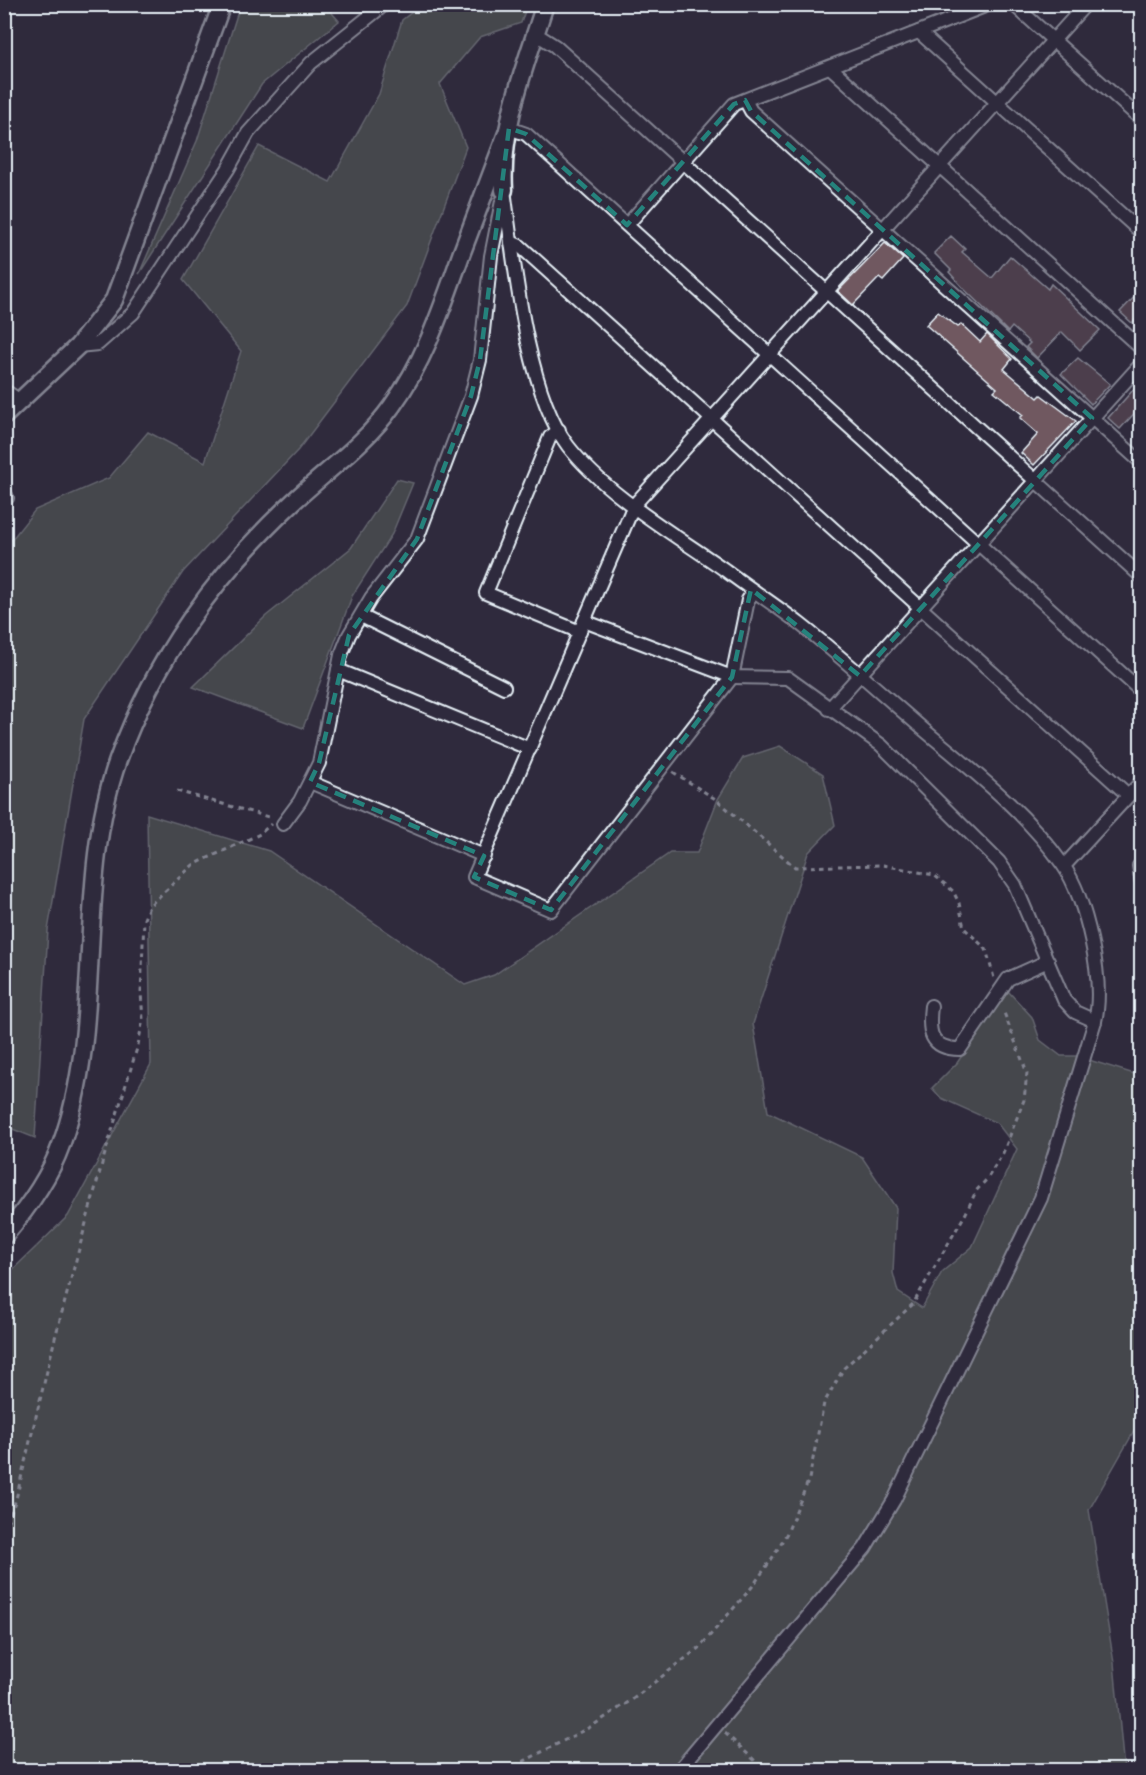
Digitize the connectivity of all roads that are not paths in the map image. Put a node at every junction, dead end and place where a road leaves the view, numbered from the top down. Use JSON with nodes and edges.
{"nodes":[{"id":1,"x":222,"y":4,"type":"edge"},
{"id":2,"x":385,"y":4,"type":"edge"},
{"id":3,"x":545,"y":4,"type":"edge"},
{"id":4,"x":990,"y":4,"type":"edge"},
{"id":5,"x":1013,"y":4,"type":"edge"},
{"id":6,"x":1086,"y":4,"type":"edge"},
{"id":7,"x":1138,"y":4,"type":"edge"},
{"id":8,"x":1142,"y":8,"type":"edge"},
{"id":9,"x":919,"y":32,"type":"junction"},
{"id":10,"x":536,"y":34,"type":"junction"},
{"id":11,"x":1053,"y":40,"type":"junction"},
{"id":12,"x":830,"y":67,"type":"junction"},
{"id":13,"x":745,"y":100,"type":"junction"},
{"id":14,"x":997,"y":103,"type":"junction"},
{"id":15,"x":1142,"y":120,"type":"edge"},
{"id":16,"x":509,"y":128,"type":"junction"},
{"id":17,"x":681,"y":161,"type":"junction"},
{"id":18,"x":940,"y":166,"type":"junction"},
{"id":19,"x":504,"y":190,"type":"junction"},
{"id":20,"x":627,"y":225,"type":"junction"},
{"id":21,"x":883,"y":229,"type":"junction"},
{"id":22,"x":1142,"y":233,"type":"edge"},
{"id":23,"x":511,"y":242,"type":"junction"},
{"id":24,"x":826,"y":292,"type":"junction"},
{"id":25,"x":78,"y":346,"type":"junction"},
{"id":26,"x":1142,"y":349,"type":"edge"},
{"id":27,"x":770,"y":354,"type":"junction"},
{"id":28,"x":1142,"y":363,"type":"edge"},
{"id":29,"x":4,"y":390,"type":"edge"},
{"id":30,"x":20,"y":401,"type":"junction"},
{"id":31,"x":4,"y":416,"type":"edge"},
{"id":32,"x":713,"y":418,"type":"junction"},
{"id":33,"x":1092,"y":418,"type":"junction"},
{"id":34,"x":559,"y":430,"type":"junction"},
{"id":35,"x":1142,"y":463,"type":"edge"},
{"id":36,"x":1035,"y":481,"type":"junction"},
{"id":37,"x":4,"y":491,"type":"edge"},
{"id":38,"x":4,"y":501,"type":"edge"},
{"id":39,"x":634,"y":505,"type":"junction"},
{"id":40,"x":979,"y":544,"type":"junction"},
{"id":41,"x":1142,"y":577,"type":"edge"},
{"id":42,"x":754,"y":591,"type":"junction"},
{"id":43,"x":922,"y":607,"type":"junction"},
{"id":44,"x":361,"y":616,"type":"junction"},
{"id":45,"x":582,"y":626,"type":"junction"},
{"id":46,"x":338,"y":670,"type":"junction"},
{"id":47,"x":860,"y":675,"type":"junction"},
{"id":48,"x":732,"y":677,"type":"junction"},
{"id":49,"x":504,"y":687,"type":"dead end"},
{"id":50,"x":1142,"y":692,"type":"edge"},
{"id":51,"x":829,"y":709,"type":"junction"},
{"id":52,"x":530,"y":749,"type":"junction"},
{"id":53,"x":1142,"y":781,"type":"edge"},
{"id":54,"x":310,"y":782,"type":"junction"},
{"id":55,"x":1128,"y":795,"type":"junction"},
{"id":56,"x":279,"y":821,"type":"road end"},
{"id":57,"x":484,"y":856,"type":"junction"},
{"id":58,"x":1142,"y":863,"type":"edge"},
{"id":59,"x":1064,"y":866,"type":"junction"},
{"id":60,"x":1142,"y":883,"type":"edge"},
{"id":61,"x":1048,"y":961,"type":"junction"},
{"id":62,"x":931,"y":1006,"type":"dead end"},
{"id":63,"x":1095,"y":1021,"type":"junction"},
{"id":64,"x":4,"y":1236,"type":"edge"},
{"id":65,"x":679,"y":1770,"type":"edge"}],
"edges":[{"from":1,"to":25,"type":"street"},
{"from":2,"to":25,"type":"street"},
{"from":3,"to":10,"type":"street"},
{"from":4,"to":9,"type":"street"},
{"from":5,"to":11,"type":"street"},
{"from":6,"to":11,"type":"street"},
{"from":7,"to":8,"type":"street"},
{"from":9,"to":12,"type":"street"},
{"from":9,"to":14,"type":"street"},
{"from":10,"to":16,"type":"street"},
{"from":10,"to":17,"type":"street"},
{"from":11,"to":14,"type":"street"},
{"from":11,"to":15,"type":"street"},
{"from":12,"to":13,"type":"street"},
{"from":12,"to":18,"type":"street"},
{"from":13,"to":17,"type":"street"},
{"from":13,"to":21,"type":"street"},
{"from":14,"to":18,"type":"street"},
{"from":14,"to":22,"type":"street"},
{"from":16,"to":19,"type":"street"},
{"from":16,"to":20,"type":"street"},
{"from":16,"to":64,"type":"street"},
{"from":17,"to":20,"type":"street"},
{"from":17,"to":24,"type":"street"},
{"from":18,"to":21,"type":"street"},
{"from":18,"to":26,"type":"street"},
{"from":19,"to":23,"type":"street"},
{"from":19,"to":44,"type":"street"},
{"from":20,"to":27,"type":"street"},
{"from":21,"to":24,"type":"street"},
{"from":21,"to":33,"type":"street"},
{"from":23,"to":32,"type":"street"},
{"from":23,"to":34,"type":"street"},
{"from":24,"to":27,"type":"street"},
{"from":24,"to":36,"type":"street"},
{"from":25,"to":30,"type":"street"},
{"from":27,"to":32,"type":"street"},
{"from":27,"to":40,"type":"street"},
{"from":28,"to":33,"type":"street"},
{"from":29,"to":30,"type":"street"},
{"from":30,"to":31,"type":"street"},
{"from":32,"to":39,"type":"street"},
{"from":32,"to":43,"type":"street"},
{"from":33,"to":35,"type":"street"},
{"from":33,"to":36,"type":"street"},
{"from":34,"to":39,"type":"street"},
{"from":34,"to":45,"type":"street"},
{"from":36,"to":40,"type":"street"},
{"from":36,"to":41,"type":"street"},
{"from":37,"to":38,"type":"street"},
{"from":39,"to":42,"type":"street"},
{"from":39,"to":45,"type":"street"},
{"from":40,"to":43,"type":"street"},
{"from":40,"to":50,"type":"street"},
{"from":42,"to":47,"type":"street"},
{"from":42,"to":48,"type":"street"},
{"from":43,"to":47,"type":"street"},
{"from":43,"to":55,"type":"street"},
{"from":44,"to":46,"type":"street"},
{"from":44,"to":49,"type":"street"},
{"from":45,"to":48,"type":"street"},
{"from":45,"to":52,"type":"street"},
{"from":46,"to":52,"type":"street"},
{"from":46,"to":54,"type":"street"},
{"from":47,"to":51,"type":"street"},
{"from":47,"to":59,"type":"street"},
{"from":48,"to":51,"type":"street"},
{"from":48,"to":57,"type":"street"},
{"from":51,"to":61,"type":"street"},
{"from":52,"to":57,"type":"street"},
{"from":53,"to":55,"type":"street"},
{"from":54,"to":56,"type":"street"},
{"from":54,"to":57,"type":"street"},
{"from":55,"to":59,"type":"street"},
{"from":58,"to":60,"type":"street"},
{"from":59,"to":63,"type":"street"},
{"from":61,"to":62,"type":"street"},
{"from":61,"to":63,"type":"street"},
{"from":63,"to":65,"type":"street"}]}
